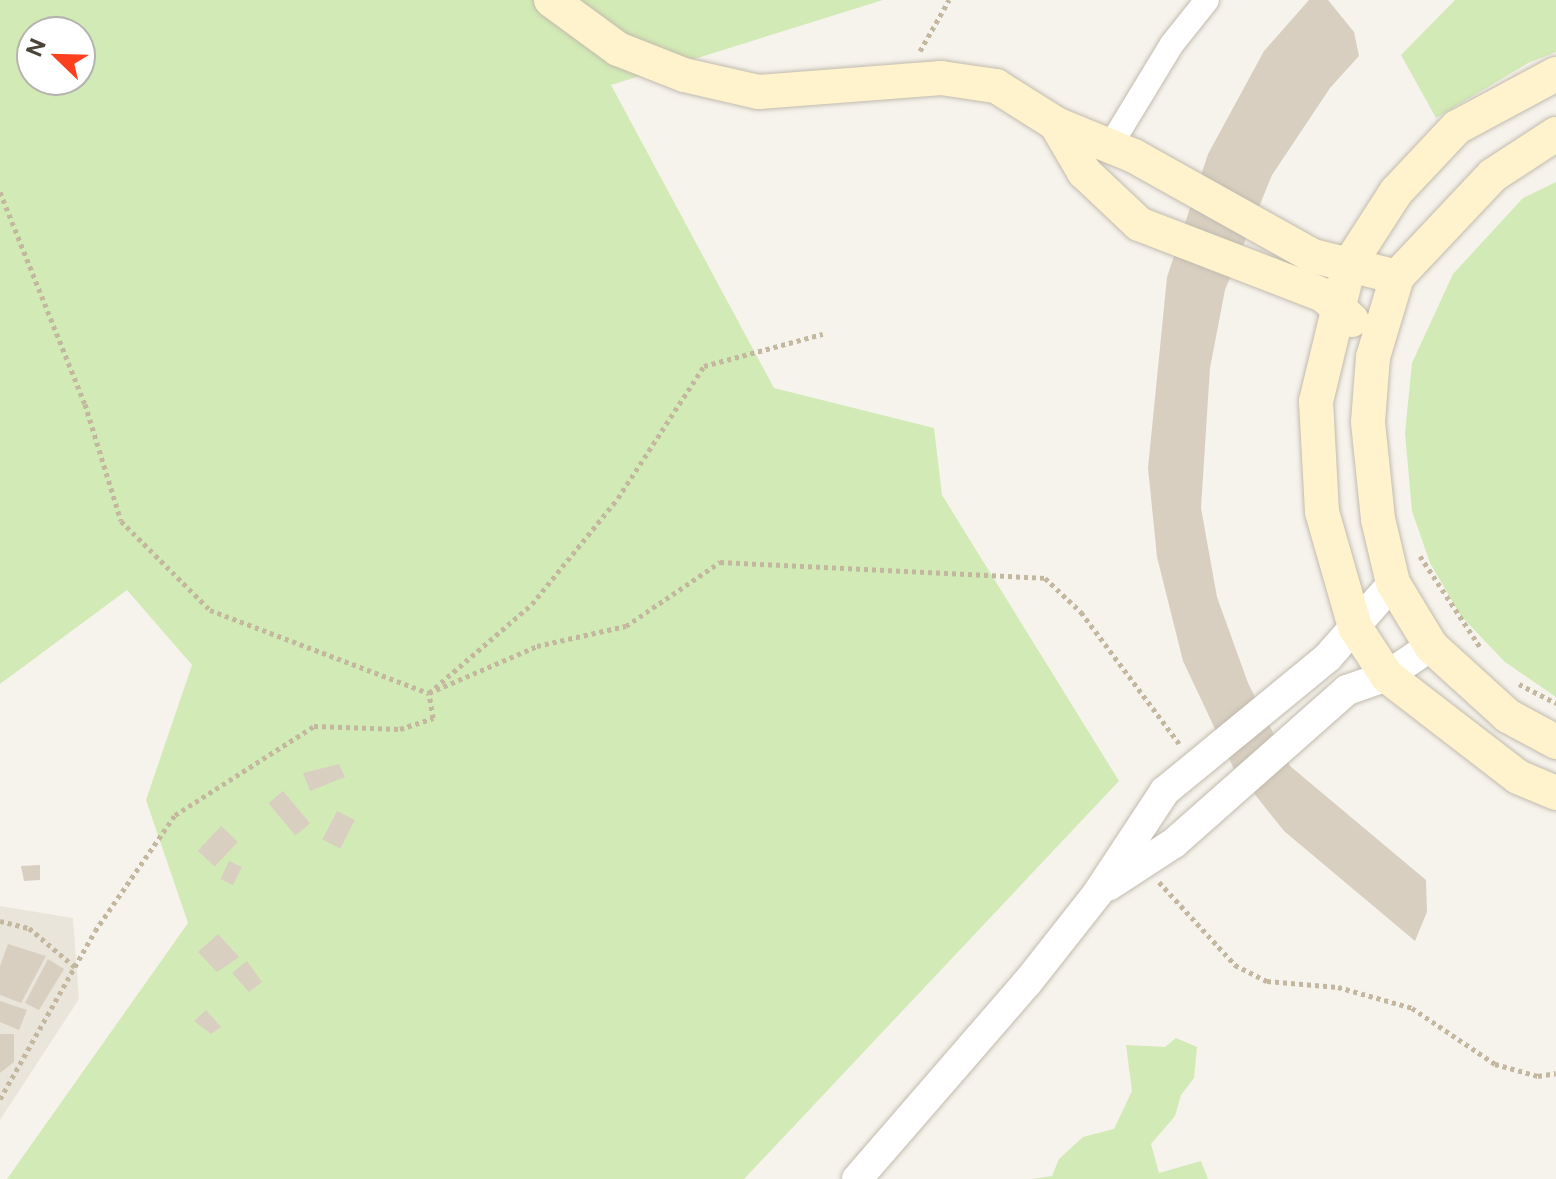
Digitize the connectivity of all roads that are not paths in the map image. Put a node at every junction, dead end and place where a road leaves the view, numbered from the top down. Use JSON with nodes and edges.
{"nodes":[{"id":1,"x":551,"y":0,"type":"edge"},
{"id":2,"x":1207,"y":0,"type":"edge"},
{"id":3,"x":1556,"y":74,"type":"edge"},
{"id":4,"x":1056,"y":124,"type":"junction"},
{"id":5,"x":1556,"y":134,"type":"edge"},
{"id":6,"x":1110,"y":146,"type":"junction"},
{"id":7,"x":1349,"y":265,"type":"junction"},
{"id":8,"x":1397,"y":277,"type":"junction"},
{"id":9,"x":1337,"y":307,"type":"junction"},
{"id":10,"x":1377,"y":342,"type":"junction"},
{"id":11,"x":1393,"y":583,"type":"junction"},
{"id":12,"x":1355,"y":627,"type":"junction"},
{"id":13,"x":1431,"y":646,"type":"junction"},
{"id":14,"x":1387,"y":676,"type":"junction"},
{"id":15,"x":1556,"y":742,"type":"edge"},
{"id":16,"x":1556,"y":793,"type":"edge"},
{"id":17,"x":1097,"y":894,"type":"junction"},
{"id":18,"x":857,"y":1179,"type":"edge"}],
"edges":[{"from":1,"to":4,"type":"main road"},
{"from":2,"to":6,"type":"street"},
{"from":3,"to":7,"type":"main road"},
{"from":4,"to":6,"type":"main road"},
{"from":4,"to":9,"type":"main road"},
{"from":5,"to":8,"type":"main road"},
{"from":6,"to":7,"type":"main road"},
{"from":7,"to":8,"type":"main road"},
{"from":7,"to":9,"type":"main road"},
{"from":8,"to":10,"type":"main road"},
{"from":9,"to":10,"type":"main road"},
{"from":9,"to":12,"type":"main road"},
{"from":10,"to":11,"type":"main road"},
{"from":11,"to":12,"type":"street"},
{"from":11,"to":13,"type":"main road"},
{"from":12,"to":14,"type":"main road"},
{"from":12,"to":17,"type":"street"},
{"from":13,"to":14,"type":"street"},
{"from":13,"to":15,"type":"main road"},
{"from":14,"to":16,"type":"main road"},
{"from":14,"to":17,"type":"street"},
{"from":17,"to":18,"type":"street"}]}
